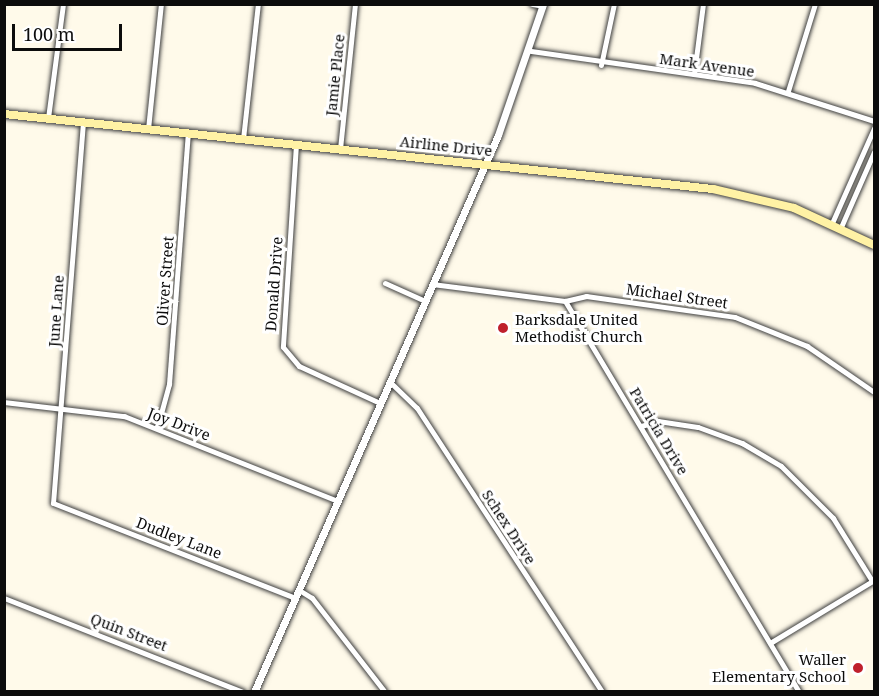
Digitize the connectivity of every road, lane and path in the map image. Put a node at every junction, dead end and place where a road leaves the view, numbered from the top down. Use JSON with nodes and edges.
{"nodes":[{"id":1,"x":63,"y":4,"type":"edge"},
{"id":2,"x":161,"y":4,"type":"edge"},
{"id":3,"x":258,"y":4,"type":"edge"},
{"id":4,"x":355,"y":4,"type":"edge"},
{"id":5,"x":532,"y":4,"type":"edge"},
{"id":6,"x":614,"y":4,"type":"edge"},
{"id":7,"x":703,"y":4,"type":"edge"},
{"id":8,"x":815,"y":4,"type":"edge"},
{"id":9,"x":543,"y":5,"type":"edge"},
{"id":10,"x":531,"y":51,"type":"junction"},
{"id":11,"x":601,"y":65,"type":"junction"},
{"id":12,"x":694,"y":74,"type":"junction"},
{"id":13,"x":788,"y":91,"type":"junction"},
{"id":14,"x":4,"y":114,"type":"edge"},
{"id":15,"x":48,"y":118,"type":"junction"},
{"id":16,"x":874,"y":121,"type":"edge"},
{"id":17,"x":82,"y":122,"type":"junction"},
{"id":18,"x":874,"y":128,"type":"edge"},
{"id":19,"x":148,"y":129,"type":"junction"},
{"id":20,"x":188,"y":133,"type":"junction"},
{"id":21,"x":243,"y":139,"type":"junction"},
{"id":22,"x":296,"y":144,"type":"junction"},
{"id":23,"x":340,"y":149,"type":"junction"},
{"id":24,"x":874,"y":152,"type":"edge"},
{"id":25,"x":485,"y":164,"type":"junction"},
{"id":26,"x":832,"y":223,"type":"junction"},
{"id":27,"x":841,"y":227,"type":"junction"},
{"id":28,"x":874,"y":245,"type":"edge"},
{"id":29,"x":385,"y":283,"type":"dead end"},
{"id":30,"x":432,"y":284,"type":"junction"},
{"id":31,"x":425,"y":301,"type":"junction"},
{"id":32,"x":565,"y":301,"type":"junction"},
{"id":33,"x":390,"y":382,"type":"junction"},
{"id":34,"x":874,"y":392,"type":"edge"},
{"id":35,"x":4,"y":402,"type":"edge"},
{"id":36,"x":380,"y":403,"type":"junction"},
{"id":37,"x":60,"y":406,"type":"junction"},
{"id":38,"x":641,"y":426,"type":"junction"},
{"id":39,"x":157,"y":428,"type":"junction"},
{"id":40,"x":338,"y":501,"type":"junction"},
{"id":41,"x":52,"y":503,"type":"joint"},
{"id":42,"x":873,"y":581,"type":"edge"},
{"id":43,"x":299,"y":590,"type":"junction"},
{"id":44,"x":4,"y":598,"type":"edge"},
{"id":45,"x":295,"y":598,"type":"junction"},
{"id":46,"x":770,"y":643,"type":"junction"},
{"id":47,"x":243,"y":692,"type":"edge"},
{"id":48,"x":254,"y":692,"type":"edge"},
{"id":49,"x":385,"y":692,"type":"edge"},
{"id":50,"x":602,"y":692,"type":"edge"},
{"id":51,"x":799,"y":692,"type":"edge"}],
"edges":[{"from":1,"to":15,"type":"street"},
{"from":2,"to":19,"type":"street"},
{"from":3,"to":21,"type":"street"},
{"from":4,"to":23,"type":"street","name":"Jamie Place"},
{"from":5,"to":9,"type":"street"},
{"from":6,"to":11,"type":"street"},
{"from":7,"to":12,"type":"street"},
{"from":8,"to":13,"type":"street"},
{"from":9,"to":10,"type":"street"},
{"from":10,"to":11,"type":"street","name":"Mark Avenue"},
{"from":10,"to":25,"type":"street"},
{"from":11,"to":12,"type":"street","name":"Mark Avenue"},
{"from":12,"to":13,"type":"street","name":"Mark Avenue"},
{"from":13,"to":16,"type":"street","name":"Mark Avenue"},
{"from":14,"to":15,"type":"main road","name":"Airline Drive"},
{"from":15,"to":17,"type":"main road","name":"Airline Drive"},
{"from":17,"to":19,"type":"main road","name":"Airline Drive"},
{"from":17,"to":37,"type":"street","name":"June Lane"},
{"from":18,"to":26,"type":"street"},
{"from":19,"to":20,"type":"main road","name":"Airline Drive"},
{"from":20,"to":21,"type":"main road","name":"Airline Drive"},
{"from":20,"to":39,"type":"street","name":"Oliver Street"},
{"from":21,"to":22,"type":"main road","name":"Airline Drive"},
{"from":22,"to":23,"type":"main road","name":"Airline Drive"},
{"from":22,"to":36,"type":"street","name":"Donald Drive"},
{"from":23,"to":25,"type":"main road","name":"Airline Drive"},
{"from":24,"to":27,"type":"street"},
{"from":25,"to":26,"type":"main road","name":"Airline Drive"},
{"from":25,"to":30,"type":"street"},
{"from":26,"to":27,"type":"main road","name":"Airline Drive"},
{"from":27,"to":28,"type":"main road","name":"Airline Drive"},
{"from":29,"to":31,"type":"street"},
{"from":30,"to":31,"type":"street"},
{"from":30,"to":32,"type":"street"},
{"from":31,"to":33,"type":"street"},
{"from":32,"to":34,"type":"street","name":"Michael Street"},
{"from":32,"to":38,"type":"street","name":"Patricia Drive"},
{"from":33,"to":36,"type":"street"},
{"from":33,"to":50,"type":"street","name":"Schex Drive"},
{"from":35,"to":37,"type":"street","name":"Joy Drive"},
{"from":36,"to":40,"type":"street"},
{"from":37,"to":39,"type":"street","name":"Joy Drive"},
{"from":37,"to":41,"type":"street","name":"June Lane"},
{"from":38,"to":42,"type":"street"},
{"from":38,"to":46,"type":"street","name":"Patricia Drive"},
{"from":39,"to":40,"type":"street","name":"Joy Drive"},
{"from":40,"to":43,"type":"street"},
{"from":41,"to":45,"type":"street","name":"Dudley Lane"},
{"from":42,"to":46,"type":"street"},
{"from":43,"to":45,"type":"street"},
{"from":43,"to":49,"type":"street"},
{"from":44,"to":47,"type":"street","name":"Quin Street"},
{"from":45,"to":48,"type":"street"},
{"from":46,"to":51,"type":"street","name":"Patricia Drive"}]}
